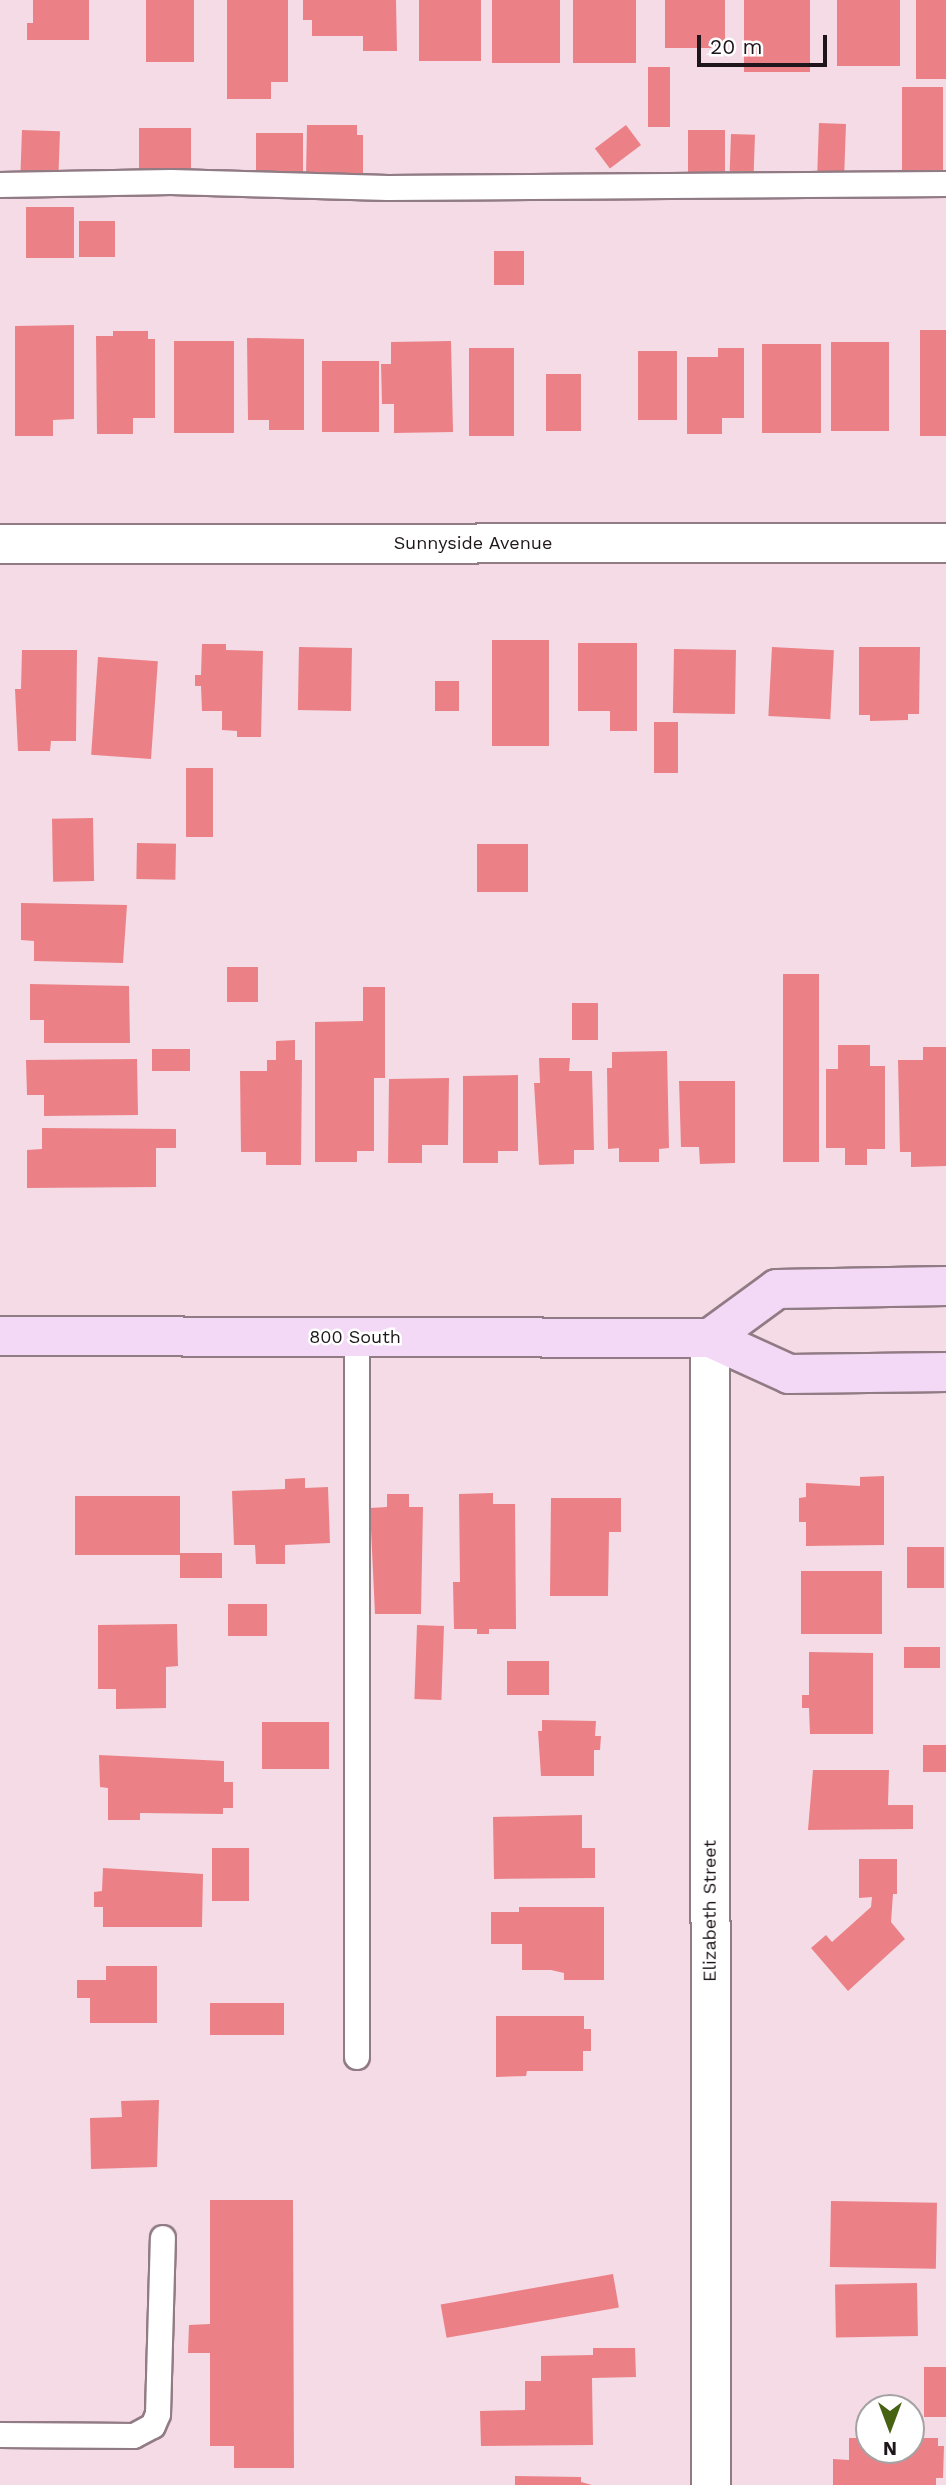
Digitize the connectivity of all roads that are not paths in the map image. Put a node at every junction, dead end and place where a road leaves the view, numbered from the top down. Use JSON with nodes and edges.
{"nodes":[{"id":1,"x":946,"y":184,"type":"edge"},
{"id":2,"x":0,"y":185,"type":"edge"},
{"id":3,"x":946,"y":542,"type":"edge"},
{"id":4,"x":0,"y":544,"type":"edge"},
{"id":5,"x":946,"y":1286,"type":"edge"},
{"id":6,"x":0,"y":1336,"type":"edge"},
{"id":7,"x":357,"y":1337,"type":"junction"},
{"id":8,"x":710,"y":1338,"type":"junction"},
{"id":9,"x":946,"y":1372,"type":"edge"},
{"id":10,"x":357,"y":2057,"type":"dead end"},
{"id":11,"x":163,"y":2238,"type":"dead end"},
{"id":12,"x":0,"y":2435,"type":"edge"},
{"id":13,"x":711,"y":2485,"type":"edge"}],
"edges":[{"from":1,"to":2,"type":"lane"},
{"from":3,"to":4,"type":"street","name":"Sunnyside Avenue"},
{"from":5,"to":8,"type":"main road"},
{"from":6,"to":7,"type":"main road","name":"800 South"},
{"from":7,"to":8,"type":"main road","name":"800 South"},
{"from":7,"to":10,"type":"lane"},
{"from":8,"to":9,"type":"main road","name":"800 South"},
{"from":8,"to":13,"type":"street","name":"Elizabeth Street"},
{"from":11,"to":12,"type":"lane"}]}
